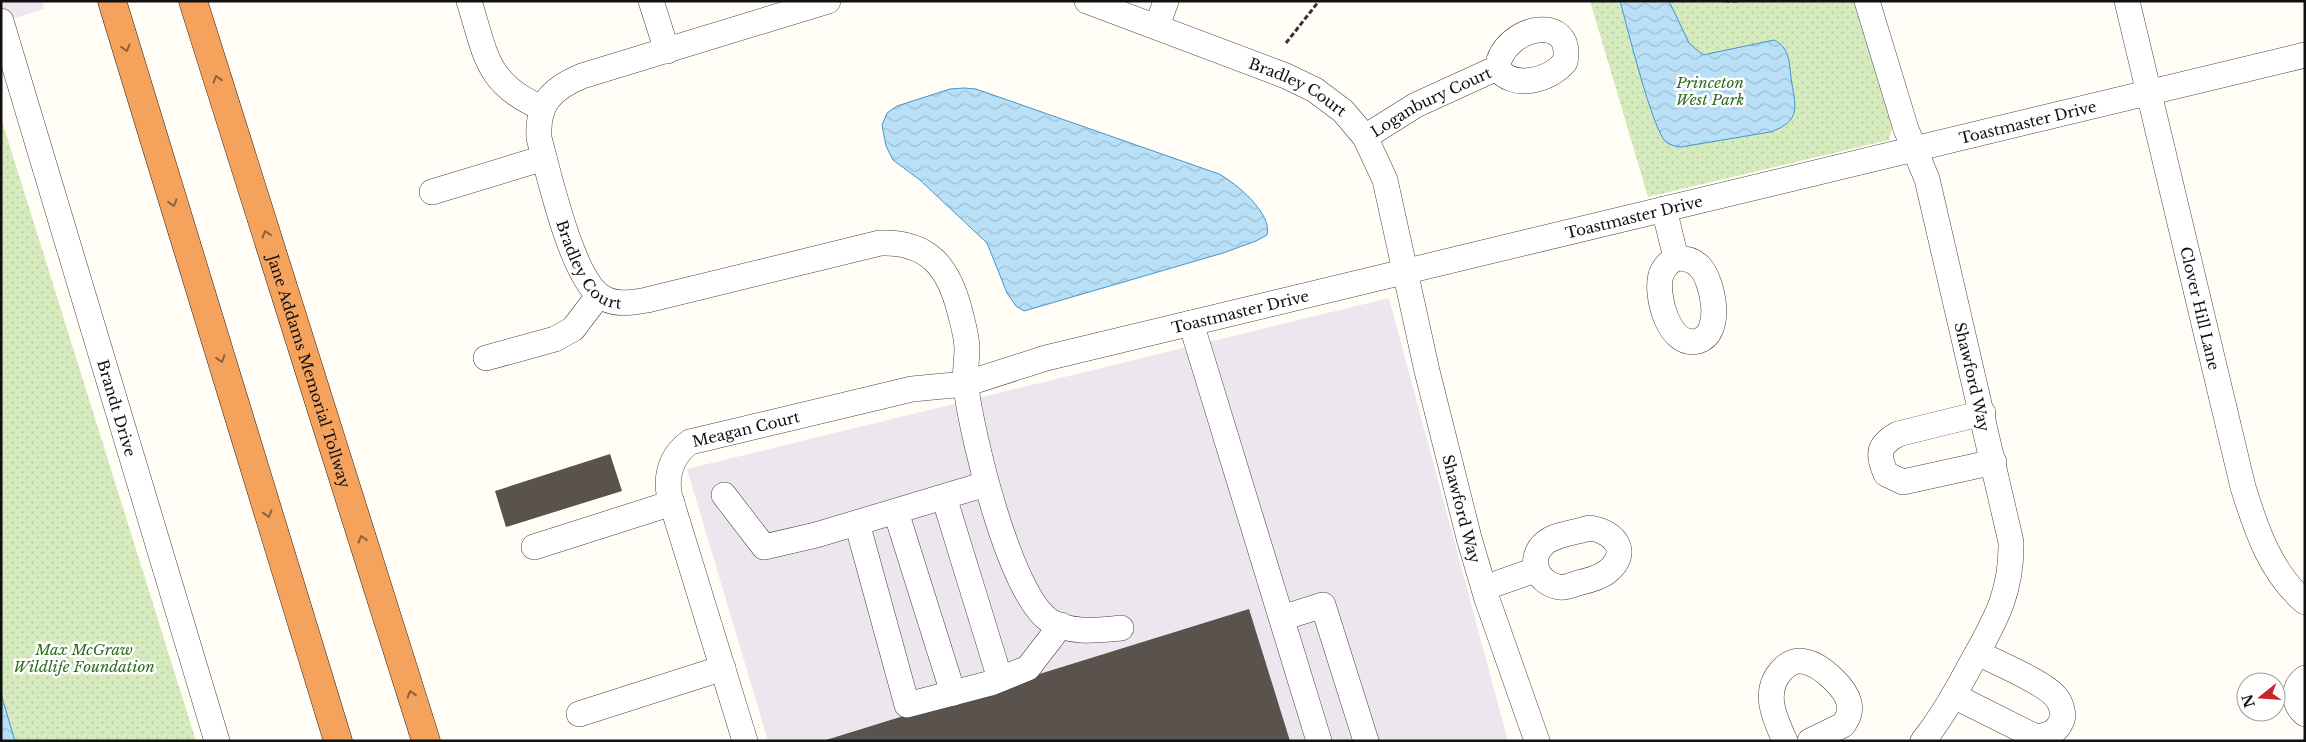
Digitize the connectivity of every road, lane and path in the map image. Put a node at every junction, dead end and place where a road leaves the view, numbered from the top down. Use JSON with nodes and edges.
{"nodes":[{"id":1,"x":112,"y":1,"type":"edge"},
{"id":2,"x":193,"y":1,"type":"edge"},
{"id":3,"x":469,"y":1,"type":"edge"},
{"id":4,"x":651,"y":1,"type":"edge"},
{"id":5,"x":828,"y":1,"type":"edge"},
{"id":6,"x":1087,"y":1,"type":"edge"},
{"id":7,"x":1166,"y":1,"type":"edge"},
{"id":8,"x":1319,"y":1,"type":"edge"},
{"id":9,"x":1726,"y":1,"type":"edge"},
{"id":10,"x":1738,"y":1,"type":"edge"},
{"id":11,"x":1867,"y":1,"type":"edge"},
{"id":12,"x":2127,"y":1,"type":"edge"},
{"id":13,"x":1157,"y":26,"type":"junction"},
{"id":14,"x":3,"y":32,"type":"edge"},
{"id":15,"x":1286,"y":43,"type":"dead end"},
{"id":16,"x":666,"y":51,"type":"junction"},
{"id":17,"x":2305,"y":55,"type":"edge"},
{"id":18,"x":1497,"y":68,"type":"dead end"},
{"id":19,"x":2150,"y":91,"type":"junction"},
{"id":20,"x":542,"y":108,"type":"junction"},
{"id":21,"x":1365,"y":137,"type":"junction"},
{"id":22,"x":1913,"y":149,"type":"junction"},
{"id":23,"x":544,"y":158,"type":"junction"},
{"id":24,"x":432,"y":192,"type":"dead end"},
{"id":25,"x":1664,"y":209,"type":"junction"},
{"id":26,"x":1676,"y":258,"type":"dead end"},
{"id":27,"x":1405,"y":272,"type":"junction"},
{"id":28,"x":599,"y":295,"type":"junction"},
{"id":29,"x":1191,"y":323,"type":"junction"},
{"id":30,"x":486,"y":358,"type":"dead end"},
{"id":31,"x":965,"y":384,"type":"junction"},
{"id":32,"x":1983,"y":413,"type":"junction"},
{"id":33,"x":1994,"y":462,"type":"junction"},
{"id":34,"x":986,"y":484,"type":"junction"},
{"id":35,"x":724,"y":495,"type":"dead end"},
{"id":36,"x":944,"y":498,"type":"junction"},
{"id":37,"x":672,"y":503,"type":"junction"},
{"id":38,"x":896,"y":512,"type":"junction"},
{"id":39,"x":857,"y":523,"type":"junction"},
{"id":40,"x":534,"y":547,"type":"dead end"},
{"id":41,"x":1535,"y":570,"type":"dead end"},
{"id":42,"x":1484,"y":588,"type":"junction"},
{"id":43,"x":2305,"y":602,"type":"edge"},
{"id":44,"x":1282,"y":618,"type":"junction"},
{"id":45,"x":1061,"y":625,"type":"junction"},
{"id":46,"x":1120,"y":628,"type":"dead end"},
{"id":47,"x":1978,"y":653,"type":"junction"},
{"id":48,"x":723,"y":668,"type":"junction"},
{"id":49,"x":2305,"y":678,"type":"edge"},
{"id":50,"x":1000,"y":679,"type":"junction"},
{"id":51,"x":953,"y":693,"type":"junction"},
{"id":52,"x":1954,"y":696,"type":"junction"},
{"id":53,"x":579,"y":714,"type":"dead end"},
{"id":54,"x":2305,"y":714,"type":"edge"},
{"id":55,"x":217,"y":741,"type":"edge"},
{"id":56,"x":338,"y":741,"type":"edge"},
{"id":57,"x":426,"y":741,"type":"edge"},
{"id":58,"x":745,"y":741,"type":"edge"},
{"id":59,"x":1319,"y":741,"type":"edge"},
{"id":60,"x":1366,"y":741,"type":"edge"},
{"id":61,"x":1537,"y":741,"type":"edge"},
{"id":62,"x":1785,"y":741,"type":"edge"},
{"id":63,"x":1810,"y":741,"type":"edge"},
{"id":64,"x":1923,"y":741,"type":"edge"}],
"edges":[{"from":1,"to":56,"type":"highway","one_way":true},
{"from":57,"to":2,"type":"highway","name":"Jane Addams Memorial Tollway","one_way":true},
{"from":3,"to":20,"type":"street"},
{"from":4,"to":16,"type":"street"},
{"from":5,"to":16,"type":"street"},
{"from":6,"to":13,"type":"street","name":"Bradley Court"},
{"from":7,"to":13,"type":"street"},
{"from":8,"to":15,"type":"path"},
{"from":9,"to":10,"type":"path"},
{"from":11,"to":22,"type":"street","name":"Shawford Way"},
{"from":12,"to":19,"type":"street","name":"Clover Hill Lane"},
{"from":13,"to":21,"type":"street","name":"Bradley Court"},
{"from":14,"to":55,"type":"street","name":"Brandt Drive"},
{"from":16,"to":20,"type":"street"},
{"from":17,"to":19,"type":"street","name":"Toastmaster Drive"},
{"from":18,"to":21,"type":"street","name":"Loganbury Court"},
{"from":19,"to":22,"type":"street","name":"Toastmaster Drive"},
{"from":19,"to":43,"type":"street","name":"Clover Hill Lane"},
{"from":20,"to":23,"type":"street","name":"Bradley Court"},
{"from":21,"to":27,"type":"street","name":"Bradley Court"},
{"from":22,"to":25,"type":"street","name":"Toastmaster Drive"},
{"from":22,"to":32,"type":"street","name":"Shawford Way"},
{"from":23,"to":24,"type":"street"},
{"from":23,"to":28,"type":"street","name":"Bradley Court"},
{"from":25,"to":26,"type":"street"},
{"from":25,"to":27,"type":"street","name":"Toastmaster Drive"},
{"from":27,"to":29,"type":"street","name":"Toastmaster Drive"},
{"from":27,"to":42,"type":"street","name":"Shawford Way"},
{"from":28,"to":30,"type":"street"},
{"from":28,"to":31,"type":"street","name":"Bradley Court"},
{"from":29,"to":31,"type":"street","name":"Toastmaster Drive"},
{"from":29,"to":44,"type":"street"},
{"from":31,"to":34,"type":"street","name":"Bradley Court"},
{"from":31,"to":37,"type":"street","name":"Meagan Court"},
{"from":32,"to":33,"type":"street","name":"Shawford Way"},
{"from":32,"to":33,"type":"street"},
{"from":33,"to":47,"type":"street","name":"Shawford Way"},
{"from":34,"to":36,"type":"street"},
{"from":34,"to":45,"type":"street","name":"Bradley Court"},
{"from":35,"to":39,"type":"street"},
{"from":36,"to":38,"type":"street"},
{"from":36,"to":50,"type":"street"},
{"from":37,"to":40,"type":"street"},
{"from":37,"to":48,"type":"street","name":"Meagan Court"},
{"from":38,"to":39,"type":"street"},
{"from":38,"to":51,"type":"street"},
{"from":39,"to":51,"type":"street"},
{"from":41,"to":42,"type":"street"},
{"from":42,"to":61,"type":"street","name":"Shawford Way"},
{"from":44,"to":59,"type":"street"},
{"from":44,"to":60,"type":"street"},
{"from":45,"to":46,"type":"street"},
{"from":45,"to":50,"type":"street"},
{"from":47,"to":52,"type":"street","name":"Shawford Way"},
{"from":47,"to":52,"type":"street"},
{"from":48,"to":53,"type":"street"},
{"from":48,"to":58,"type":"street","name":"Meagan Court"},
{"from":49,"to":54,"type":"street"},
{"from":50,"to":51,"type":"street"},
{"from":52,"to":64,"type":"street","name":"Shawford Way"},
{"from":62,"to":63,"type":"street"}]}
